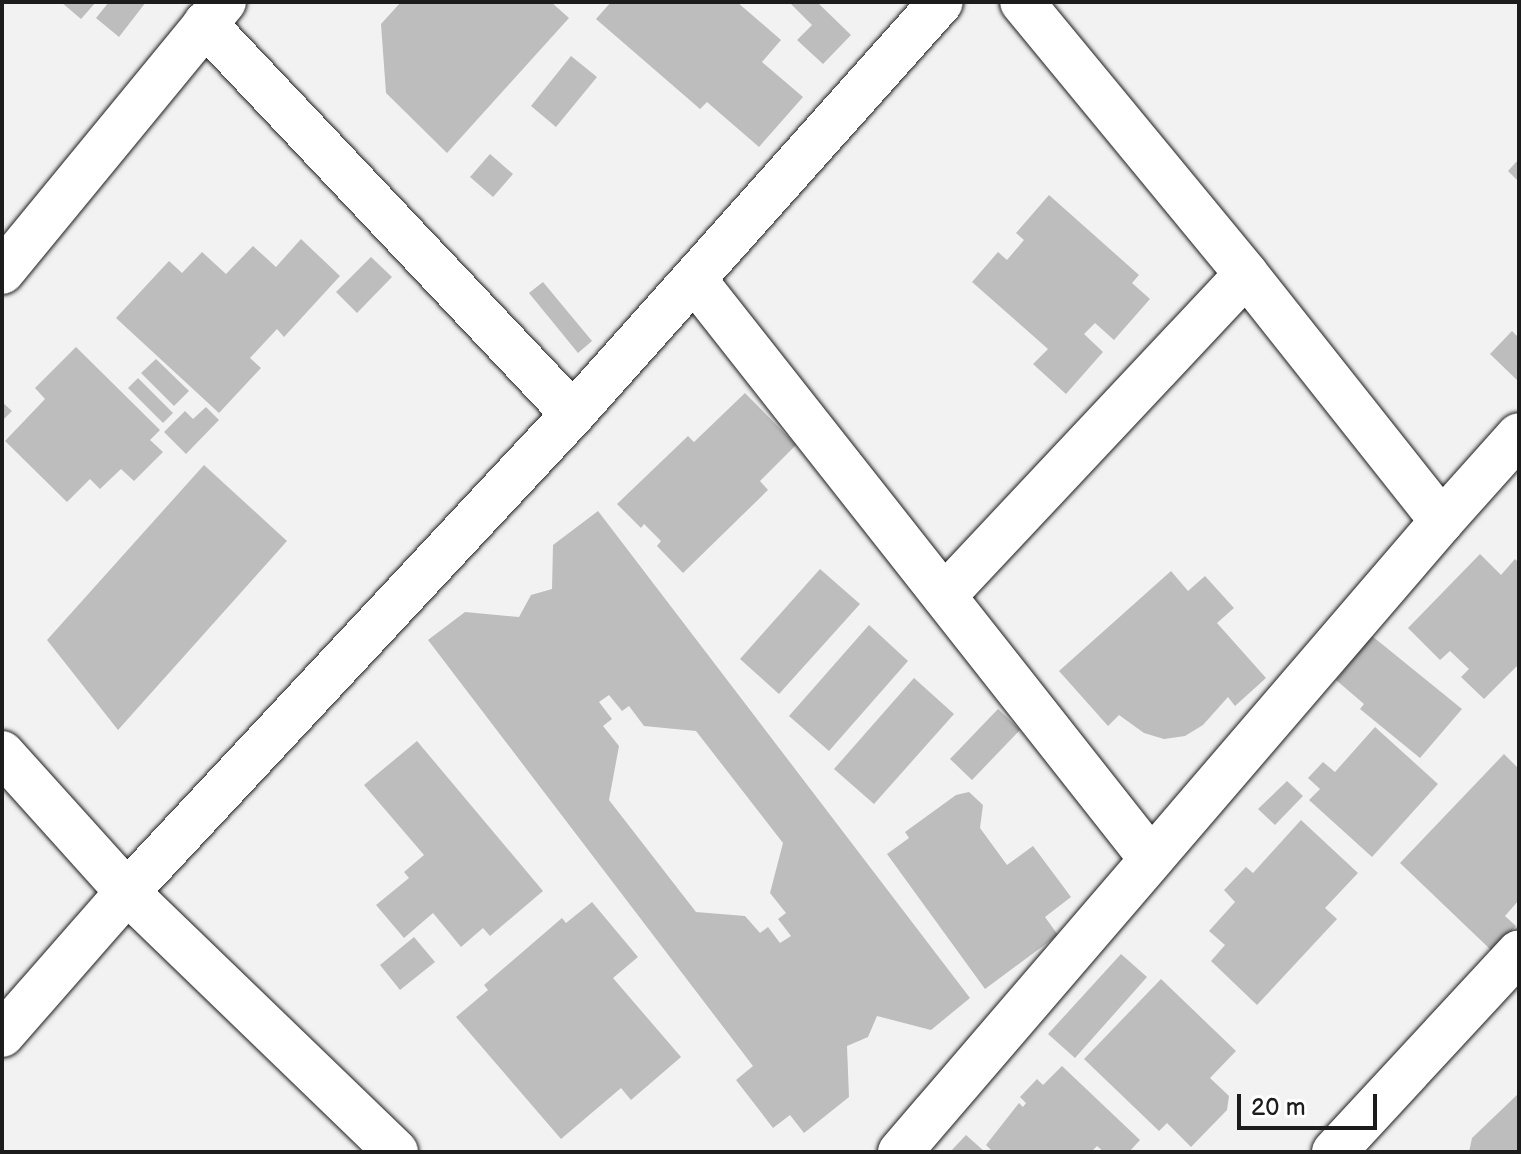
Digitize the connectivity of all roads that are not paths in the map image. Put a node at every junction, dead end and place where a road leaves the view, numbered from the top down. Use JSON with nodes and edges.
{"nodes":[{"id":1,"x":941,"y":2,"type":"edge"},
{"id":2,"x":1022,"y":2,"type":"edge"},
{"id":3,"x":215,"y":13,"type":"edge"},
{"id":4,"x":2,"y":272,"type":"edge"},
{"id":5,"x":1246,"y":274,"type":"junction"},
{"id":6,"x":694,"y":279,"type":"junction"},
{"id":7,"x":573,"y":414,"type":"junction"},
{"id":8,"x":1519,"y":435,"type":"edge"},
{"id":9,"x":1442,"y":521,"type":"junction"},
{"id":10,"x":944,"y":596,"type":"junction"},
{"id":11,"x":2,"y":753,"type":"edge"},
{"id":12,"x":1151,"y":859,"type":"junction"},
{"id":13,"x":127,"y":892,"type":"junction"},
{"id":14,"x":1519,"y":952,"type":"edge"},
{"id":15,"x":2,"y":1035,"type":"edge"},
{"id":16,"x":396,"y":1152,"type":"edge"},
{"id":17,"x":900,"y":1152,"type":"edge"},
{"id":18,"x":1334,"y":1152,"type":"edge"}],
"edges":[{"from":1,"to":6,"type":"street"},
{"from":2,"to":5,"type":"street"},
{"from":3,"to":4,"type":"street"},
{"from":3,"to":7,"type":"street"},
{"from":5,"to":9,"type":"street"},
{"from":5,"to":10,"type":"street"},
{"from":6,"to":7,"type":"street"},
{"from":6,"to":10,"type":"street"},
{"from":7,"to":13,"type":"street"},
{"from":8,"to":9,"type":"street"},
{"from":9,"to":12,"type":"street"},
{"from":10,"to":12,"type":"street"},
{"from":11,"to":13,"type":"street"},
{"from":12,"to":17,"type":"street"},
{"from":13,"to":15,"type":"street"},
{"from":13,"to":16,"type":"street"},
{"from":14,"to":18,"type":"street"}]}
